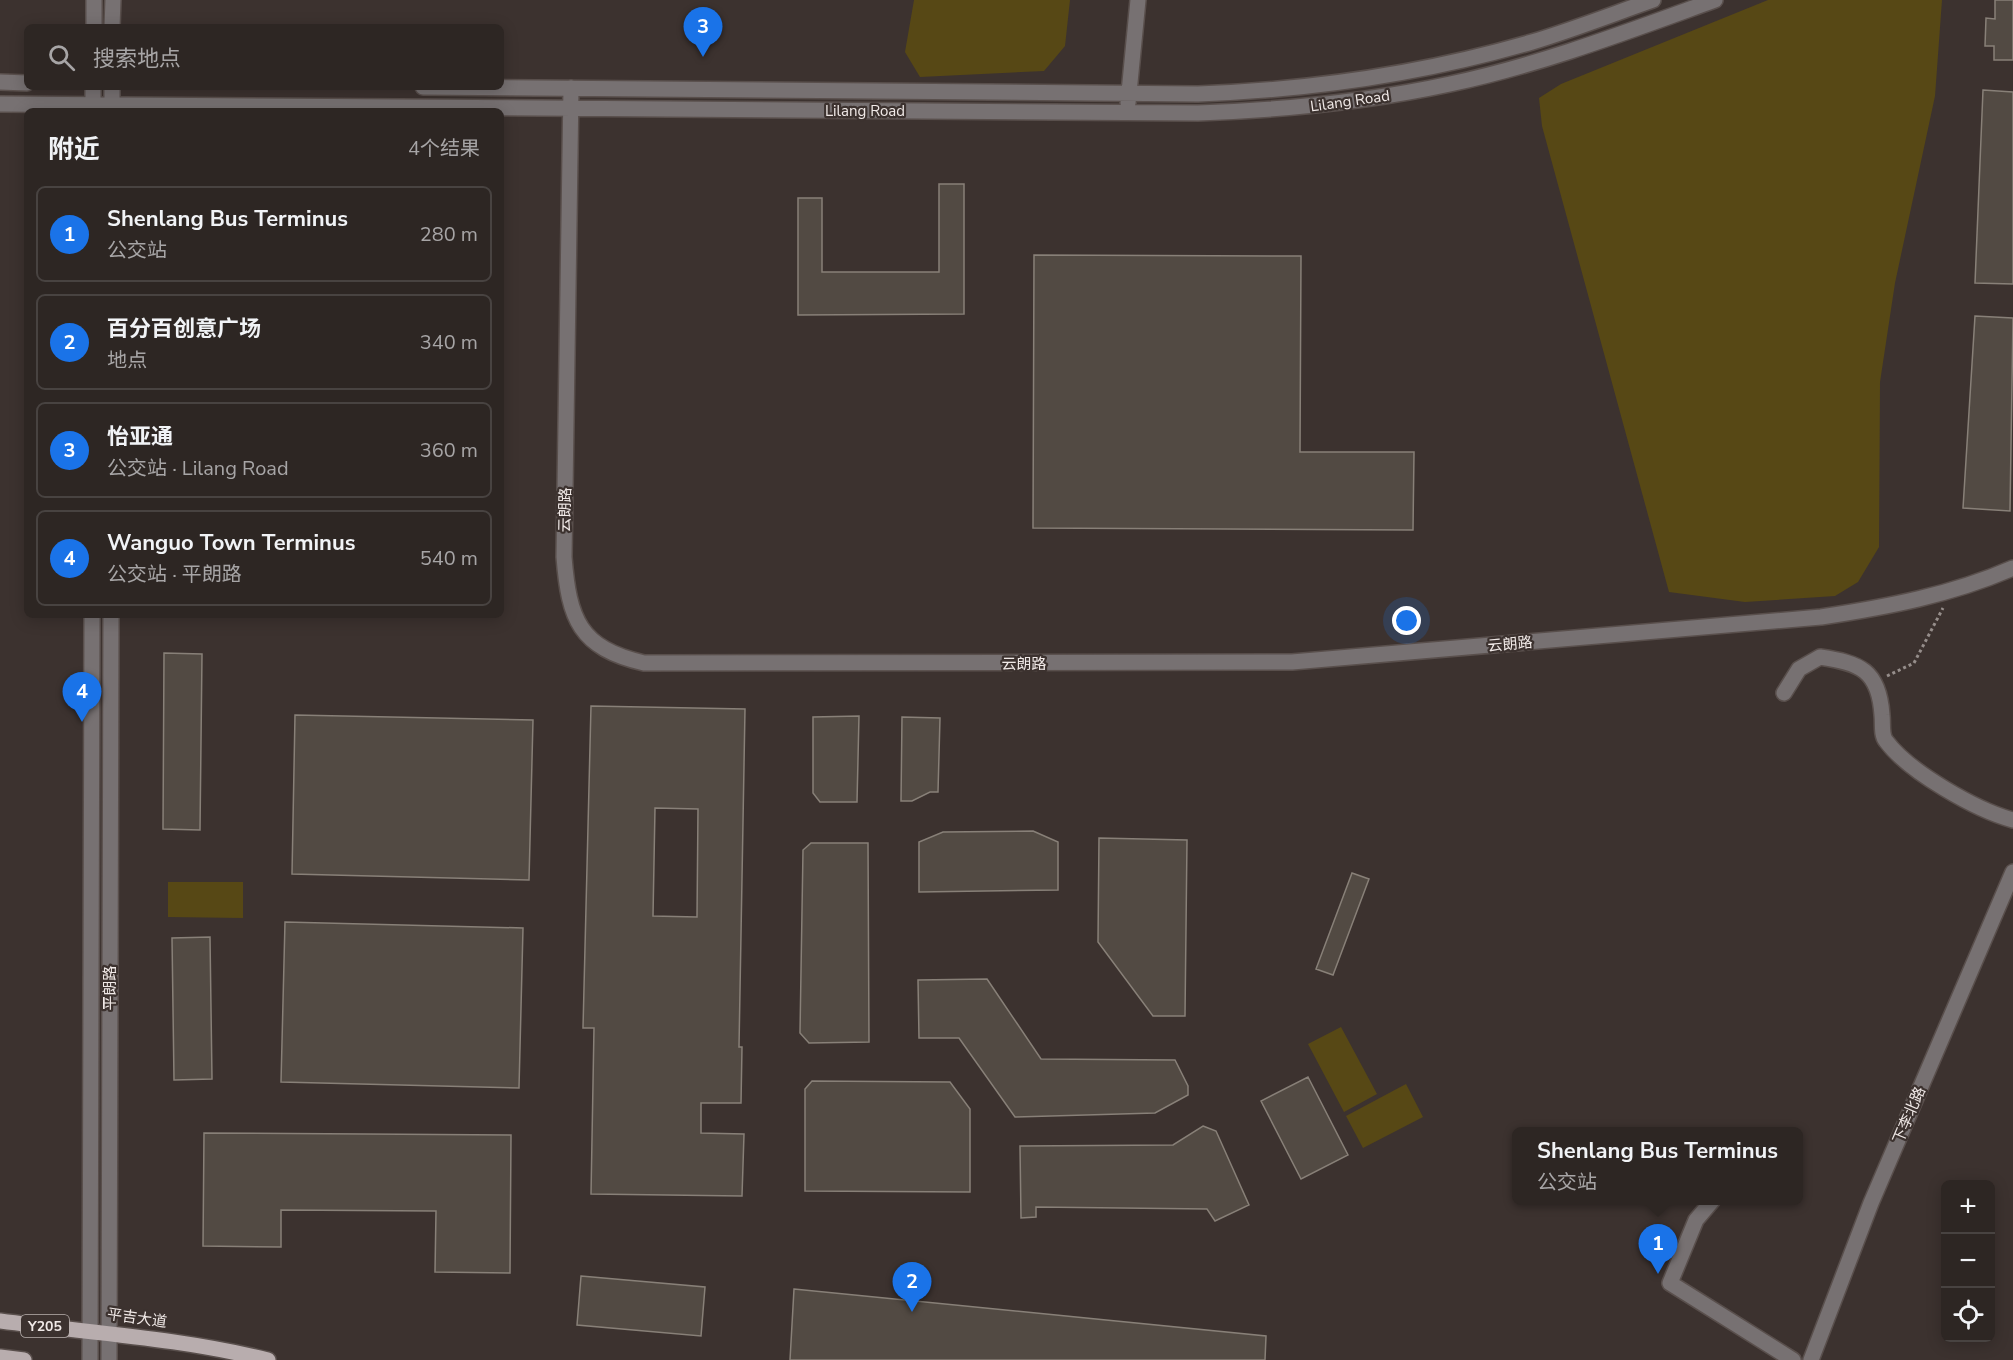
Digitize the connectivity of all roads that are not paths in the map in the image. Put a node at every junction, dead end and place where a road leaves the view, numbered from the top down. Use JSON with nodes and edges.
{"nodes":[{"id":1,"x":94,"y":0,"type":"edge"},
{"id":2,"x":112,"y":0,"type":"edge"},
{"id":3,"x":1138,"y":0,"type":"edge"},
{"id":4,"x":1653,"y":0,"type":"edge"},
{"id":5,"x":1714,"y":0,"type":"edge"},
{"id":6,"x":94,"y":24,"type":"edge"},
{"id":7,"x":112,"y":24,"type":"edge"},
{"id":8,"x":0,"y":82,"type":"edge"},
{"id":9,"x":24,"y":83,"type":"edge"},
{"id":10,"x":504,"y":88,"type":"edge"},
{"id":11,"x":571,"y":88,"type":"junction"},
{"id":12,"x":93,"y":90,"type":"edge"},
{"id":13,"x":112,"y":90,"type":"edge"},
{"id":14,"x":1129,"y":93,"type":"junction"},
{"id":15,"x":0,"y":104,"type":"edge"},
{"id":16,"x":93,"y":108,"type":"edge"},
{"id":17,"x":112,"y":108,"type":"edge"},
{"id":18,"x":571,"y":108,"type":"junction"},
{"id":19,"x":1127,"y":112,"type":"junction"},
{"id":20,"x":2013,"y":568,"type":"edge"},
{"id":21,"x":92,"y":618,"type":"edge"},
{"id":22,"x":111,"y":618,"type":"edge"},
{"id":23,"x":1784,"y":693,"type":"dead end"},
{"id":24,"x":2013,"y":820,"type":"edge"},
{"id":25,"x":2013,"y":872,"type":"edge"},
{"id":26,"x":1709,"y":1205,"type":"edge"},
{"id":27,"x":0,"y":1321,"type":"edge"},
{"id":28,"x":90,"y":1330,"type":"junction"},
{"id":29,"x":109,"y":1332,"type":"junction"},
{"id":30,"x":0,"y":1357,"type":"edge"},
{"id":31,"x":24,"y":1360,"type":"edge"},
{"id":32,"x":90,"y":1360,"type":"edge"},
{"id":33,"x":109,"y":1360,"type":"edge"},
{"id":34,"x":268,"y":1360,"type":"edge"},
{"id":35,"x":1793,"y":1360,"type":"edge"},
{"id":36,"x":1811,"y":1360,"type":"edge"}],
"edges":[{"from":1,"to":6,"type":"street"},
{"from":2,"to":7,"type":"street"},
{"from":3,"to":14,"type":"street"},
{"from":4,"to":14,"type":"street","name":"Lilang Road"},
{"from":5,"to":19,"type":"street","name":"Lilang Road"},
{"from":8,"to":9,"type":"street"},
{"from":10,"to":11,"type":"street","name":"Lilang Road"},
{"from":11,"to":14,"type":"street","name":"Lilang Road"},
{"from":11,"to":18,"type":"street","name":"云朗路"},
{"from":12,"to":16,"type":"street"},
{"from":13,"to":17,"type":"street"},
{"from":14,"to":19,"type":"street"},
{"from":15,"to":16,"type":"street","name":"Lilang Road"},
{"from":16,"to":17,"type":"street","name":"Lilang Road"},
{"from":17,"to":18,"type":"street","name":"Lilang Road"},
{"from":18,"to":19,"type":"street","name":"Lilang Road"},
{"from":18,"to":20,"type":"street","name":"云朗路"},
{"from":21,"to":28,"type":"street","name":"平朗路"},
{"from":22,"to":29,"type":"street","name":"平朗路"},
{"from":23,"to":24,"type":"street"},
{"from":25,"to":36,"type":"street","name":"下李北路"},
{"from":26,"to":35,"type":"street"},
{"from":27,"to":28,"type":"main road","name":"平吉大道","number":"Y205"},
{"from":28,"to":29,"type":"main road","name":"平吉大道","number":"Y205"},
{"from":28,"to":32,"type":"street","name":"平朗路"},
{"from":29,"to":33,"type":"street","name":"平朗路"},
{"from":29,"to":34,"type":"main road","name":"平吉大道","number":"Y205"},
{"from":30,"to":31,"type":"main road","number":"Y205"}]}
